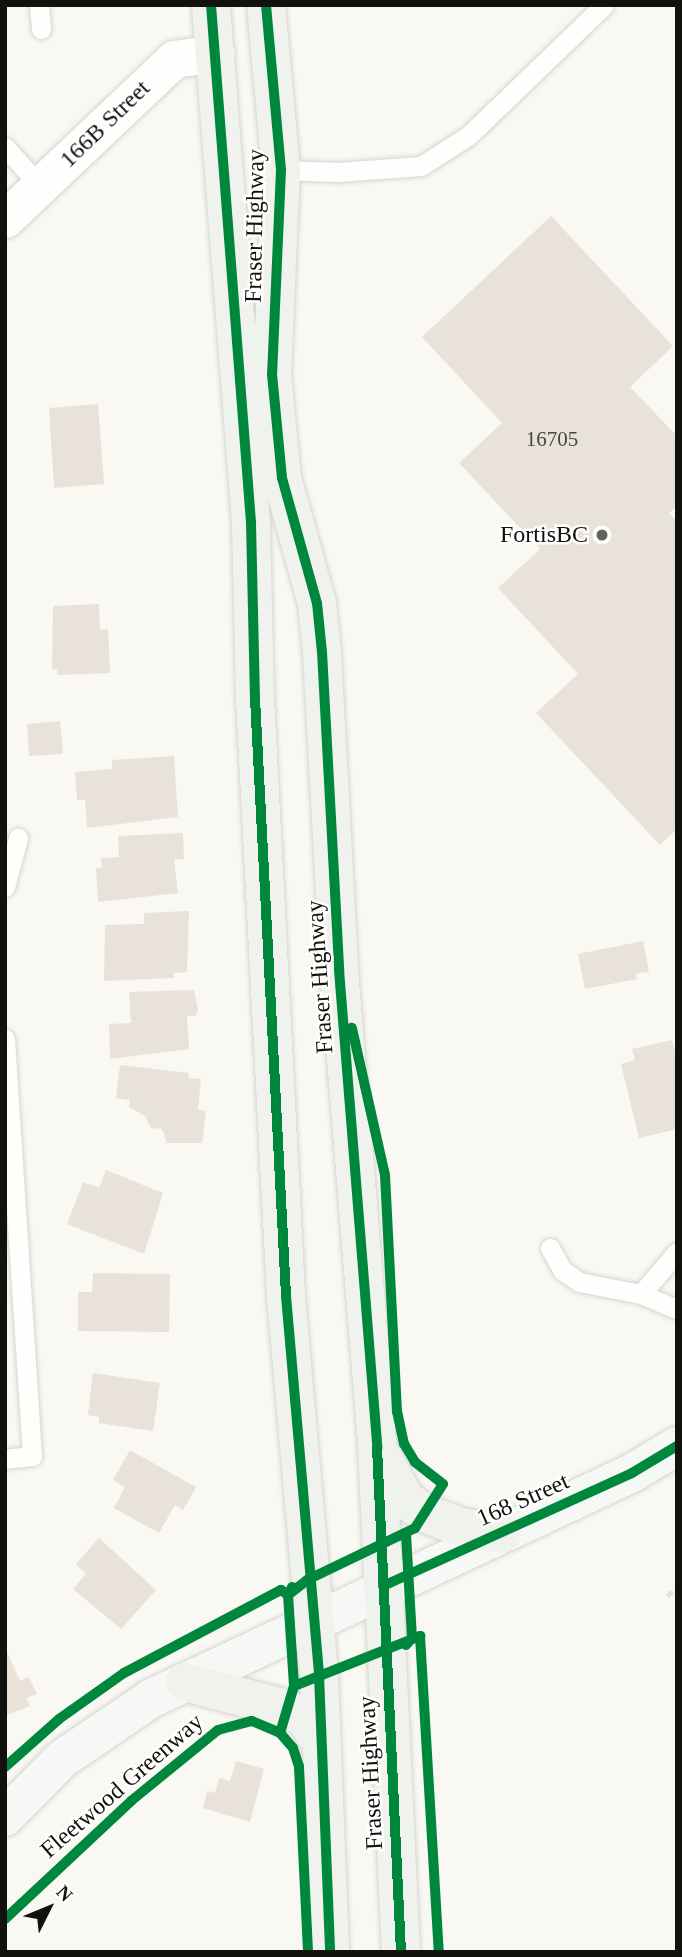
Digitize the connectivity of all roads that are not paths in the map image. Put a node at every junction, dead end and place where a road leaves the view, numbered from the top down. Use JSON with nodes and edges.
{"nodes":[{"id":1,"x":39,"y":5,"type":"edge"},
{"id":2,"x":211,"y":5,"type":"edge"},
{"id":3,"x":266,"y":5,"type":"edge"},
{"id":4,"x":604,"y":5,"type":"edge"},
{"id":5,"x":41,"y":29,"type":"dead end"},
{"id":6,"x":216,"y":53,"type":"junction"},
{"id":7,"x":5,"y":147,"type":"edge"},
{"id":8,"x":281,"y":170,"type":"junction"},
{"id":9,"x":40,"y":186,"type":"junction"},
{"id":10,"x":5,"y":219,"type":"edge"},
{"id":11,"x":18,"y":838,"type":"dead end"},
{"id":12,"x":5,"y":887,"type":"edge"},
{"id":13,"x":5,"y":1039,"type":"edge"},
{"id":14,"x":550,"y":1248,"type":"dead end"},
{"id":15,"x":677,"y":1252,"type":"edge"},
{"id":16,"x":641,"y":1294,"type":"junction"},
{"id":17,"x":677,"y":1309,"type":"edge"},
{"id":18,"x":677,"y":1446,"type":"edge"},
{"id":19,"x":377,"y":1447,"type":"junction"},
{"id":20,"x":5,"y":1460,"type":"edge"},
{"id":21,"x":501,"y":1534,"type":"junction"},
{"id":22,"x":383,"y":1586,"type":"junction"},
{"id":23,"x":312,"y":1620,"type":"junction"},
{"id":24,"x":185,"y":1682,"type":"junction"},
{"id":25,"x":320,"y":1740,"type":"junction"},
{"id":26,"x":5,"y":1817,"type":"edge"},
{"id":27,"x":330,"y":1952,"type":"edge"},
{"id":28,"x":401,"y":1952,"type":"edge"}],
"edges":[{"from":1,"to":5,"type":"lane"},
{"from":2,"to":6,"type":"main road","name":"Fraser Highway"},
{"from":3,"to":8,"type":"main road","name":"Fraser Highway"},
{"from":4,"to":8,"type":"lane"},
{"from":6,"to":9,"type":"street","name":"166B Street"},
{"from":6,"to":23,"type":"main road","name":"Fraser Highway"},
{"from":7,"to":9,"type":"lane"},
{"from":8,"to":19,"type":"main road","name":"Fraser Highway"},
{"from":9,"to":10,"type":"street","name":"166B Street"},
{"from":11,"to":12,"type":"lane"},
{"from":13,"to":20,"type":"lane"},
{"from":14,"to":16,"type":"lane"},
{"from":15,"to":16,"type":"lane"},
{"from":16,"to":17,"type":"lane"},
{"from":18,"to":21,"type":"main road","name":"168 Street"},
{"from":19,"to":21,"type":"main road"},
{"from":19,"to":22,"type":"main road","name":"Fraser Highway"},
{"from":21,"to":22,"type":"main road","name":"168 Street"},
{"from":22,"to":23,"type":"main road","name":"168 Street"},
{"from":22,"to":28,"type":"main road","name":"Fraser Highway"},
{"from":23,"to":24,"type":"main road","name":"168 Street"},
{"from":23,"to":25,"type":"main road","name":"Fraser Highway"},
{"from":24,"to":25,"type":"main road"},
{"from":24,"to":26,"type":"main road","name":"168 Street"},
{"from":25,"to":27,"type":"main road","name":"Fraser Highway"}]}
